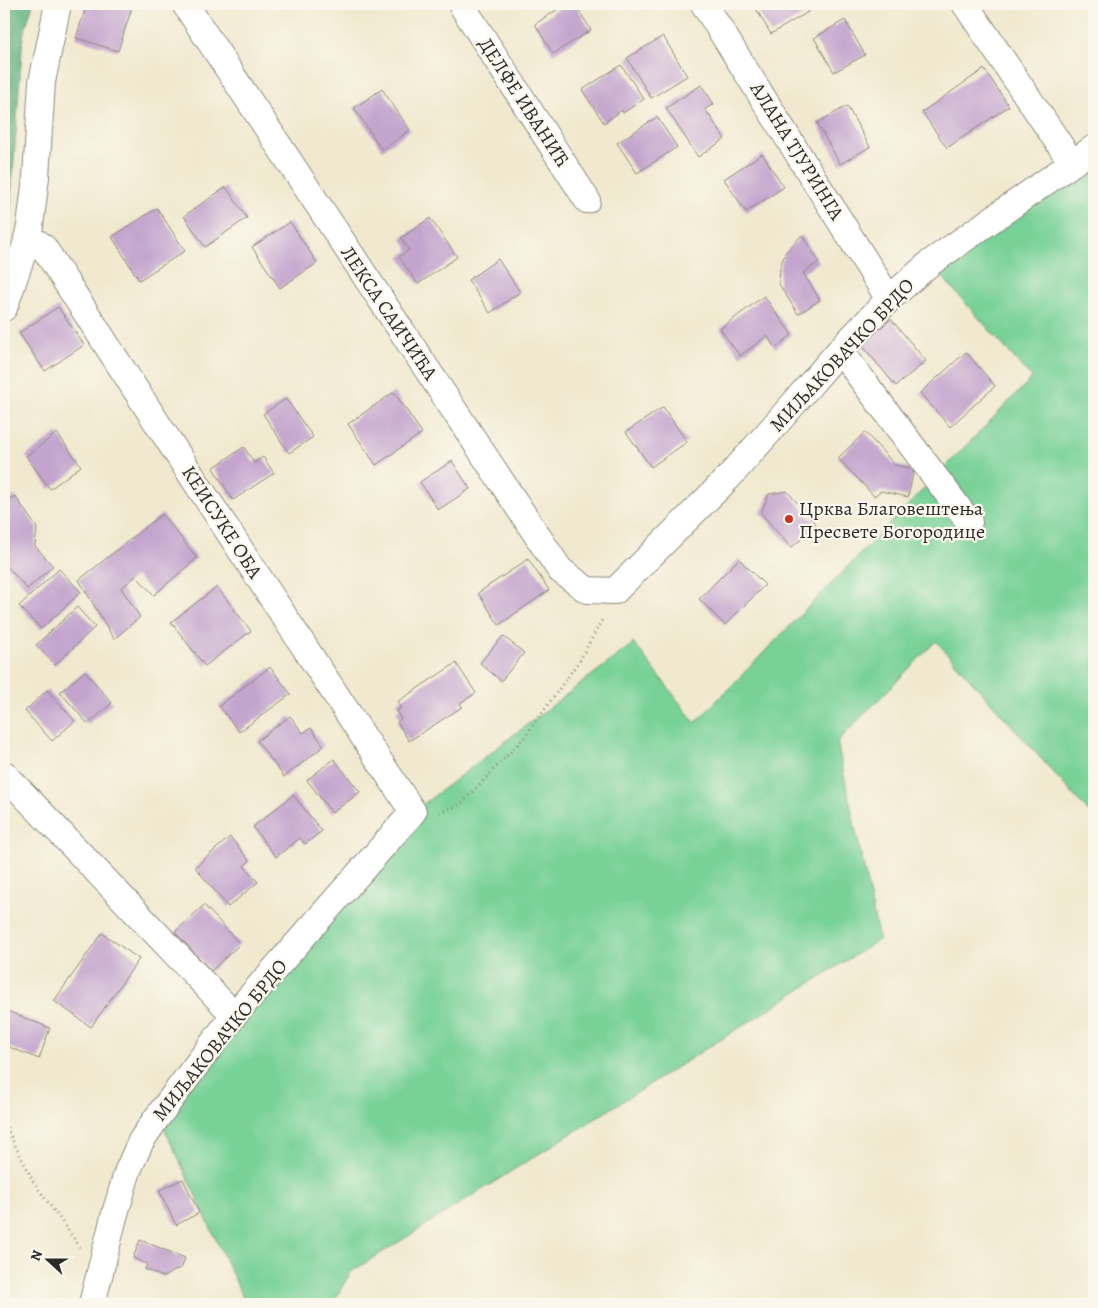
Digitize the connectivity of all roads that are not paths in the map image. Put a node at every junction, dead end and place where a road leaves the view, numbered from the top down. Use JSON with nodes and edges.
{"nodes":[{"id":1,"x":58,"y":4,"type":"edge"},
{"id":2,"x":185,"y":4,"type":"edge"},
{"id":3,"x":461,"y":4,"type":"edge"},
{"id":4,"x":704,"y":4,"type":"edge"},
{"id":5,"x":965,"y":4,"type":"edge"},
{"id":6,"x":1094,"y":148,"type":"edge"},
{"id":7,"x":1072,"y":163,"type":"junction"},
{"id":8,"x":587,"y":200,"type":"dead end"},
{"id":9,"x":27,"y":238,"type":"junction"},
{"id":10,"x":889,"y":299,"type":"junction"},
{"id":11,"x":4,"y":308,"type":"edge"},
{"id":12,"x":840,"y":350,"type":"junction"},
{"id":13,"x":969,"y":522,"type":"dead end"},
{"id":14,"x":615,"y":591,"type":"joint"},
{"id":15,"x":4,"y":774,"type":"edge"},
{"id":16,"x":413,"y":812,"type":"joint"},
{"id":17,"x":234,"y":1015,"type":"junction"},
{"id":18,"x":92,"y":1304,"type":"edge"}],
"edges":[{"from":1,"to":9,"type":"street"},
{"from":2,"to":14,"type":"street","name":"ЛЕКСА САИЧИЋА"},
{"from":3,"to":8,"type":"street","name":"ДЕЛФЕ ИВАНИЋ"},
{"from":4,"to":10,"type":"street","name":"АЛАНА ТЈУРИНГА"},
{"from":5,"to":7,"type":"street"},
{"from":6,"to":7,"type":"street","name":"МИЉАКОВАЧКО БРДО"},
{"from":7,"to":10,"type":"street","name":"МИЉАКОВАЧКО БРДО"},
{"from":9,"to":11,"type":"street"},
{"from":9,"to":16,"type":"street","name":"КЕИСУКЕ ОБА"},
{"from":10,"to":12,"type":"street","name":"МИЉАКОВАЧКО БРДО"},
{"from":12,"to":13,"type":"street"},
{"from":12,"to":14,"type":"street","name":"МИЉАКОВАЧКО БРДО"},
{"from":15,"to":17,"type":"street"},
{"from":16,"to":17,"type":"street","name":"МИЉАКОВАЧКО БРДО"},
{"from":17,"to":18,"type":"street","name":"МИЉАКОВАЧКО БРДО"}]}
